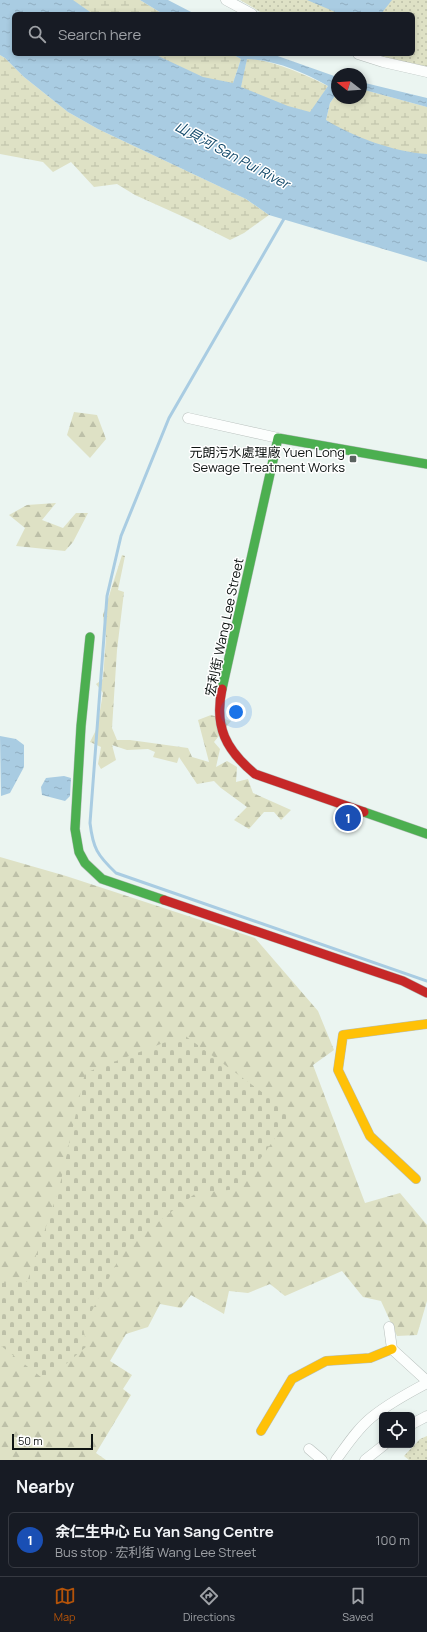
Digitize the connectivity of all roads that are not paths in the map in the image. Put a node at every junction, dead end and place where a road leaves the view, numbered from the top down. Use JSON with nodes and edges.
{"nodes":[{"id":1,"x":226,"y":0,"type":"edge"},
{"id":2,"x":248,"y":12,"type":"edge"},
{"id":3,"x":364,"y":56,"type":"edge"},
{"id":4,"x":427,"y":72,"type":"edge"},
{"id":5,"x":188,"y":418,"type":"dead end"},
{"id":6,"x":278,"y":438,"type":"junction"},
{"id":7,"x":427,"y":464,"type":"edge"},
{"id":8,"x":90,"y":637,"type":"dead end"},
{"id":9,"x":427,"y":834,"type":"edge"},
{"id":10,"x":427,"y":993,"type":"edge"},
{"id":11,"x":427,"y":1024,"type":"edge"},
{"id":12,"x":416,"y":1179,"type":"dead end"},
{"id":13,"x":389,"y":1327,"type":"dead end"},
{"id":14,"x":392,"y":1349,"type":"junction"},
{"id":15,"x":427,"y":1382,"type":"edge"},
{"id":16,"x":427,"y":1416,"type":"edge"},
{"id":17,"x":415,"y":1422,"type":"edge"},
{"id":18,"x":261,"y":1432,"type":"dead end"},
{"id":19,"x":380,"y":1448,"type":"edge"},
{"id":20,"x":309,"y":1449,"type":"dead end"},
{"id":21,"x":322,"y":1460,"type":"edge"},
{"id":22,"x":336,"y":1460,"type":"edge"},
{"id":23,"x":365,"y":1460,"type":"edge"}],
"edges":[{"from":1,"to":2,"type":"street"},
{"from":3,"to":4,"type":"street"},
{"from":5,"to":6,"type":"street"},
{"from":6,"to":7,"type":"street"},
{"from":6,"to":9,"type":"street","name":"宏利街 Wang Lee Street"},
{"from":8,"to":10,"type":"street"},
{"from":11,"to":12,"type":"street"},
{"from":13,"to":14,"type":"street"},
{"from":14,"to":15,"type":"street"},
{"from":14,"to":18,"type":"street"},
{"from":15,"to":22,"type":"street"},
{"from":16,"to":17,"type":"street"},
{"from":19,"to":23,"type":"street"},
{"from":20,"to":21,"type":"street"}]}
